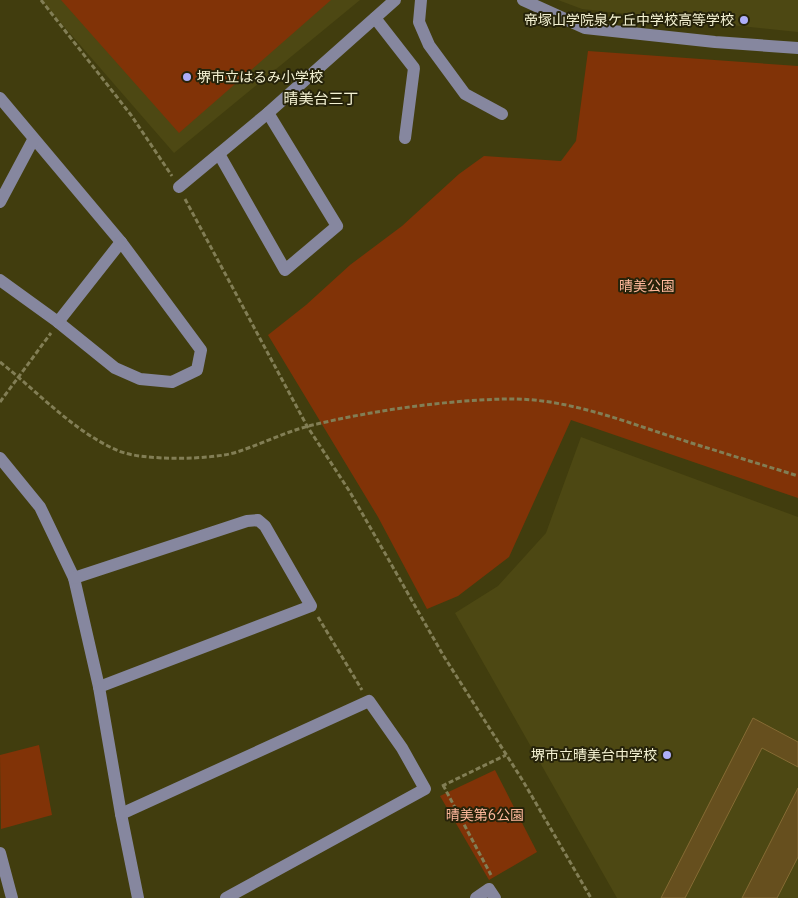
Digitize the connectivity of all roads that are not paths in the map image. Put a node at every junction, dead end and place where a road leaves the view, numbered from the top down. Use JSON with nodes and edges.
{"nodes":[{"id":1,"x":395,"y":0,"type":"edge"},
{"id":2,"x":421,"y":0,"type":"edge"},
{"id":3,"x":524,"y":0,"type":"edge"},
{"id":4,"x":375,"y":18,"type":"junction"},
{"id":5,"x":798,"y":48,"type":"edge"},
{"id":6,"x":0,"y":98,"type":"edge"},
{"id":7,"x":268,"y":113,"type":"junction"},
{"id":8,"x":502,"y":114,"type":"dead end"},
{"id":9,"x":405,"y":138,"type":"dead end"},
{"id":10,"x":34,"y":140,"type":"junction"},
{"id":11,"x":219,"y":154,"type":"junction"},
{"id":12,"x":179,"y":187,"type":"road end"},
{"id":13,"x":0,"y":202,"type":"edge"},
{"id":14,"x":122,"y":242,"type":"junction"},
{"id":15,"x":0,"y":280,"type":"edge"},
{"id":16,"x":58,"y":322,"type":"junction"},
{"id":17,"x":0,"y":458,"type":"edge"},
{"id":18,"x":74,"y":578,"type":"junction"},
{"id":19,"x":99,"y":687,"type":"junction"},
{"id":20,"x":121,"y":814,"type":"junction"},
{"id":21,"x":0,"y":853,"type":"edge"},
{"id":22,"x":492,"y":894,"type":"edge"},
{"id":23,"x":12,"y":898,"type":"edge"},
{"id":24,"x":138,"y":898,"type":"edge"},
{"id":25,"x":226,"y":898,"type":"edge"},
{"id":26,"x":476,"y":898,"type":"edge"}],
"edges":[{"from":1,"to":4,"type":"street"},
{"from":2,"to":8,"type":"street"},
{"from":3,"to":5,"type":"street"},
{"from":4,"to":7,"type":"street"},
{"from":4,"to":9,"type":"street"},
{"from":6,"to":10,"type":"street"},
{"from":7,"to":11,"type":"street"},
{"from":7,"to":11,"type":"street"},
{"from":10,"to":13,"type":"street"},
{"from":10,"to":14,"type":"street"},
{"from":11,"to":12,"type":"street"},
{"from":14,"to":16,"type":"street"},
{"from":14,"to":16,"type":"street"},
{"from":15,"to":16,"type":"street"},
{"from":17,"to":18,"type":"street"},
{"from":18,"to":19,"type":"street"},
{"from":18,"to":19,"type":"street"},
{"from":19,"to":20,"type":"street"},
{"from":20,"to":24,"type":"street"},
{"from":20,"to":25,"type":"street"},
{"from":21,"to":23,"type":"street"},
{"from":22,"to":26,"type":"street"}]}
